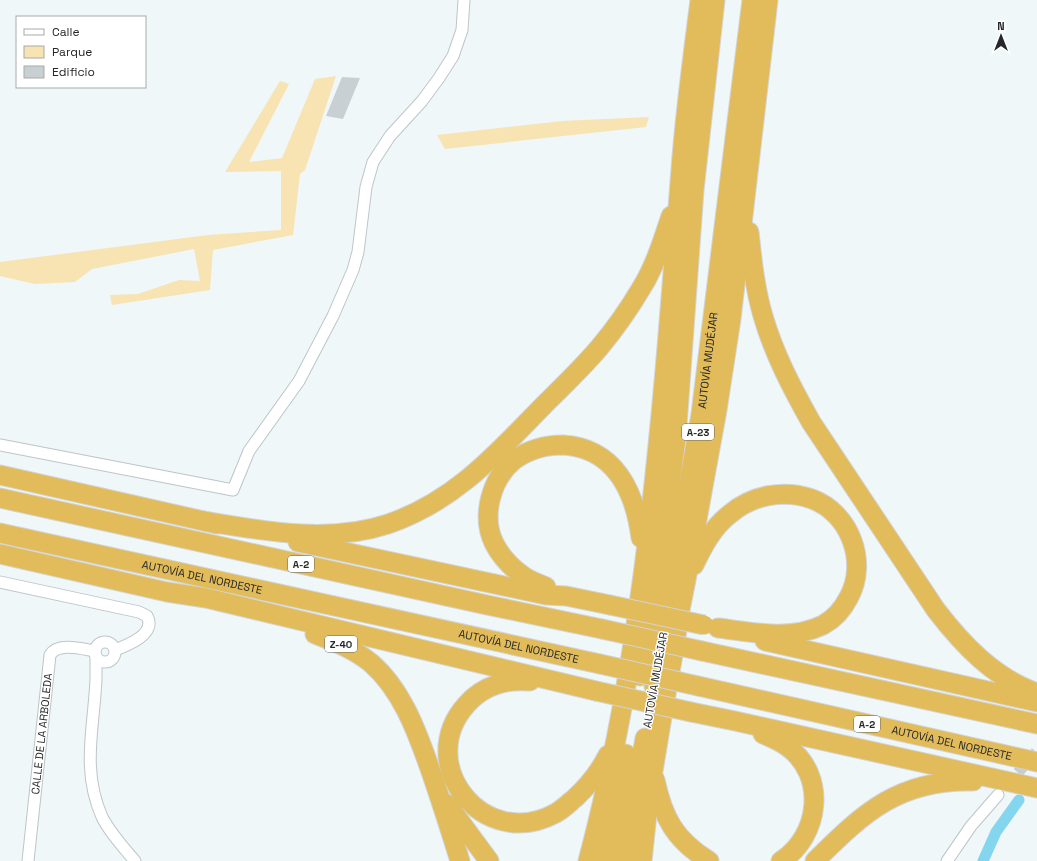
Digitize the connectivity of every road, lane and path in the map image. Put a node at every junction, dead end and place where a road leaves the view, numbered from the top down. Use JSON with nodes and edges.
{"nodes":[{"id":1,"x":464,"y":0,"type":"edge"},
{"id":2,"x":700,"y":0,"type":"edge"},
{"id":3,"x":715,"y":0,"type":"edge"},
{"id":4,"x":752,"y":0,"type":"edge"},
{"id":5,"x":768,"y":0,"type":"edge"},
{"id":6,"x":681,"y":169,"type":"junction"},
{"id":7,"x":746,"y":201,"type":"junction"},
{"id":8,"x":0,"y":445,"type":"edge"},
{"id":9,"x":0,"y":475,"type":"edge"},
{"id":10,"x":0,"y":498,"type":"edge"},
{"id":11,"x":204,"y":521,"type":"junction"},
{"id":12,"x":0,"y":533,"type":"edge"},
{"id":13,"x":0,"y":554,"type":"edge"},
{"id":14,"x":643,"y":578,"type":"junction"},
{"id":15,"x":686,"y":580,"type":"junction"},
{"id":16,"x":0,"y":582,"type":"edge"},
{"id":17,"x":167,"y":592,"type":"junction"},
{"id":18,"x":566,"y":596,"type":"junction"},
{"id":19,"x":711,"y":627,"type":"junction"},
{"id":20,"x":115,"y":650,"type":"junction"},
{"id":21,"x":95,"y":654,"type":"junction"},
{"id":22,"x":110,"y":661,"type":"junction"},
{"id":23,"x":96,"y":679,"type":"junction"},
{"id":24,"x":573,"y":685,"type":"junction"},
{"id":25,"x":1037,"y":693,"type":"edge"},
{"id":26,"x":1037,"y":702,"type":"edge"},
{"id":27,"x":735,"y":721,"type":"junction"},
{"id":28,"x":1037,"y":724,"type":"edge"},
{"id":29,"x":618,"y":729,"type":"junction"},
{"id":30,"x":1037,"y":762,"type":"edge"},
{"id":31,"x":653,"y":771,"type":"junction"},
{"id":32,"x":1037,"y":788,"type":"edge"},
{"id":33,"x":438,"y":792,"type":"junction"},
{"id":34,"x":998,"y":794,"type":"tunnel mouth"},
{"id":35,"x":28,"y":861,"type":"edge"},
{"id":36,"x":135,"y":861,"type":"edge"},
{"id":37,"x":460,"y":861,"type":"edge"},
{"id":38,"x":489,"y":861,"type":"edge"},
{"id":39,"x":588,"y":861,"type":"edge"},
{"id":40,"x":607,"y":861,"type":"edge"},
{"id":41,"x":624,"y":861,"type":"edge"},
{"id":42,"x":642,"y":861,"type":"edge"},
{"id":43,"x":709,"y":861,"type":"edge"},
{"id":44,"x":781,"y":861,"type":"edge"},
{"id":45,"x":814,"y":861,"type":"edge"},
{"id":46,"x":947,"y":861,"type":"edge"}],
"edges":[{"from":1,"to":8,"type":"street"},
{"from":2,"to":6,"type":"highway"},
{"from":3,"to":40,"type":"highway","name":"AUTOVÍA MUDÉJAR","number":"A-23"},
{"from":4,"to":41,"type":"highway","name":"AUTOVÍA MUDÉJAR","number":"A-23"},
{"from":5,"to":7,"type":"highway"},
{"from":6,"to":11,"type":"highway"},
{"from":6,"to":14,"type":"highway"},
{"from":7,"to":15,"type":"highway"},
{"from":7,"to":25,"type":"highway"},
{"from":9,"to":11,"type":"highway"},
{"from":10,"to":28,"type":"highway","number":"A-2","bridge":true},
{"from":11,"to":18,"type":"highway"},
{"from":12,"to":30,"type":"highway","name":"AUTOVÍA DEL NORDESTE","number":"A-2","bridge":true},
{"from":13,"to":17,"type":"highway","number":"Z-40"},
{"from":14,"to":18,"type":"highway"},
{"from":14,"to":29,"type":"highway"},
{"from":15,"to":19,"type":"highway"},
{"from":15,"to":31,"type":"highway"},
{"from":16,"to":20,"type":"street"},
{"from":17,"to":24,"type":"highway"},
{"from":17,"to":33,"type":"highway","number":"Z-40"},
{"from":18,"to":19,"type":"highway","bridge":true},
{"from":19,"to":26,"type":"highway"},
{"from":20,"to":21,"type":"street","name":"CALLE DE LA ARBOLEDA"},
{"from":20,"to":22,"type":"street"},
{"from":21,"to":22,"type":"street","name":"CALLE DE LA ARBOLEDA"},
{"from":21,"to":23,"type":"street"},
{"from":21,"to":35,"type":"street","name":"CALLE DE LA ARBOLEDA"},
{"from":22,"to":23,"type":"street"},
{"from":23,"to":36,"type":"street"},
{"from":24,"to":27,"type":"highway","bridge":true},
{"from":24,"to":29,"type":"highway"},
{"from":27,"to":32,"type":"highway"},
{"from":27,"to":44,"type":"highway"},
{"from":29,"to":39,"type":"highway"},
{"from":31,"to":42,"type":"highway"},
{"from":31,"to":43,"type":"highway"},
{"from":32,"to":45,"type":"highway"},
{"from":33,"to":37,"type":"highway"},
{"from":33,"to":38,"type":"highway","number":"Z-40"},
{"from":34,"to":46,"type":"street"}]}
